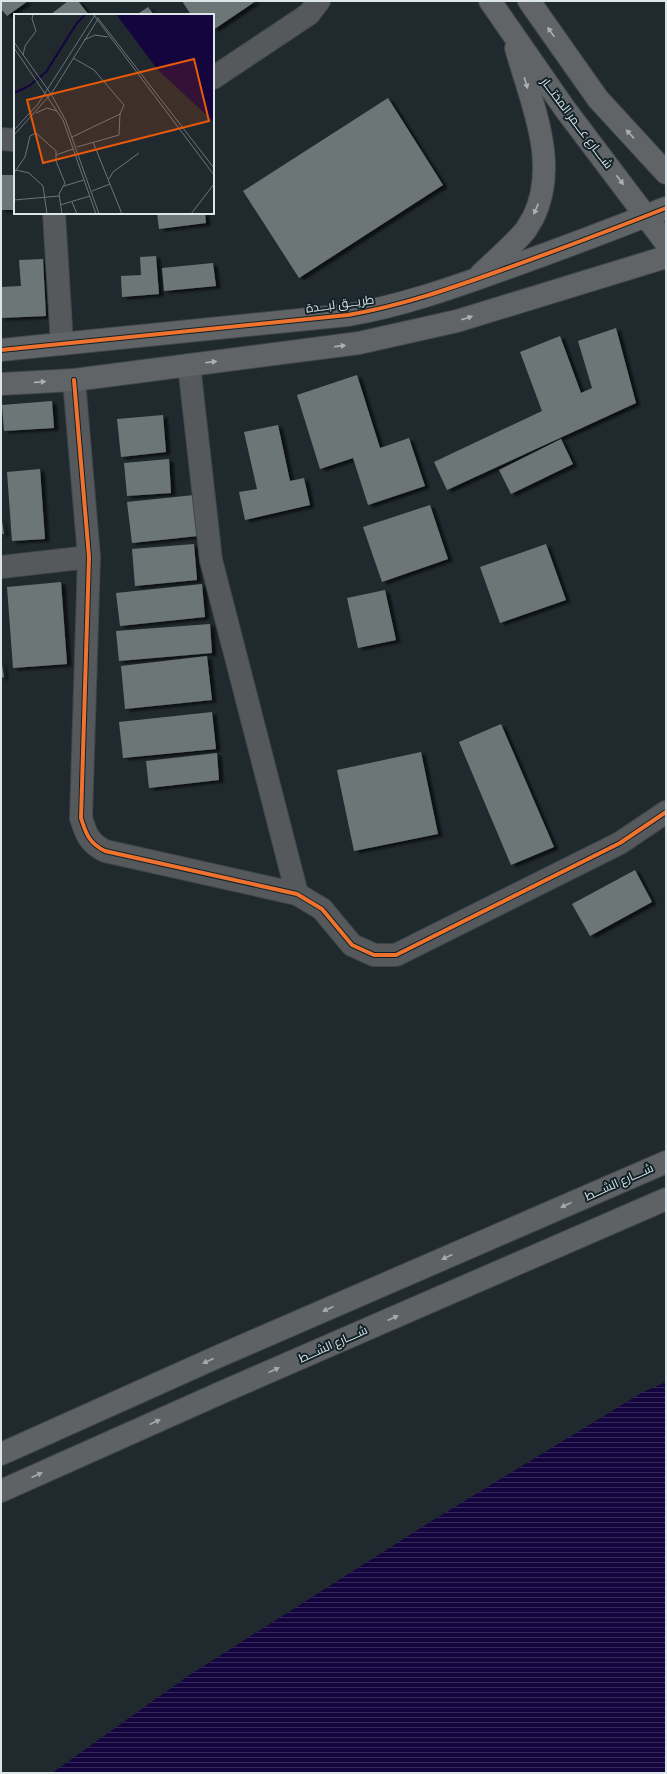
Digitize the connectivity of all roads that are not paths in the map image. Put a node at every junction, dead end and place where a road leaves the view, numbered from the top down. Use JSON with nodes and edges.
{"nodes":[{"id":1,"x":319,"y":1,"type":"edge"},
{"id":2,"x":490,"y":1,"type":"edge"},
{"id":3,"x":529,"y":1,"type":"edge"},
{"id":4,"x":512,"y":32,"type":"junction"},
{"id":5,"x":214,"y":77,"type":"edge"},
{"id":6,"x":1,"y":138,"type":"edge"},
{"id":7,"x":14,"y":140,"type":"edge"},
{"id":8,"x":666,"y":173,"type":"edge"},
{"id":9,"x":656,"y":212,"type":"edge"},
{"id":10,"x":54,"y":214,"type":"edge"},
{"id":11,"x":666,"y":243,"type":"edge"},
{"id":12,"x":666,"y":257,"type":"edge"},
{"id":13,"x":477,"y":278,"type":"junction"},
{"id":14,"x":62,"y":344,"type":"junction"},
{"id":15,"x":1,"y":350,"type":"edge"},
{"id":16,"x":189,"y":365,"type":"junction"},
{"id":17,"x":74,"y":380,"type":"junction"},
{"id":18,"x":1,"y":384,"type":"edge"},
{"id":19,"x":89,"y":557,"type":"junction"},
{"id":20,"x":1,"y":567,"type":"edge"},
{"id":21,"x":666,"y":812,"type":"edge"},
{"id":22,"x":297,"y":894,"type":"junction"},
{"id":23,"x":666,"y":1162,"type":"edge"},
{"id":24,"x":666,"y":1200,"type":"edge"},
{"id":25,"x":1,"y":1454,"type":"edge"},
{"id":26,"x":1,"y":1491,"type":"edge"}],
"edges":[{"from":1,"to":5,"type":"street"},
{"from":2,"to":4,"type":"street","name":"شــــارع عـــمر المختـــار"},
{"from":8,"to":3,"type":"street","one_way":true},
{"from":4,"to":9,"type":"street","name":"شــــارع عـــمر المختـــار","one_way":true},
{"from":4,"to":13,"type":"street","one_way":true},
{"from":6,"to":7,"type":"street"},
{"from":9,"to":11,"type":"street","name":"شــــارع عـــمر المختـــار"},
{"from":9,"to":13,"type":"street","name":"طريـــق لبـــدة"},
{"from":10,"to":14,"type":"street"},
{"from":16,"to":12,"type":"street","one_way":true},
{"from":13,"to":14,"type":"street","name":"طريـــق لبـــدة"},
{"from":14,"to":15,"type":"street","name":"طريـــق لبـــدة"},
{"from":16,"to":17,"type":"street"},
{"from":16,"to":22,"type":"street"},
{"from":18,"to":17,"type":"street","one_way":true},
{"from":17,"to":19,"type":"street"},
{"from":19,"to":20,"type":"street"},
{"from":19,"to":22,"type":"street"},
{"from":21,"to":22,"type":"street"},
{"from":23,"to":25,"type":"main road","name":"شــــارع الشـــط","one_way":true},
{"from":26,"to":24,"type":"main road","name":"شــــارع الشـــط","one_way":true}]}
